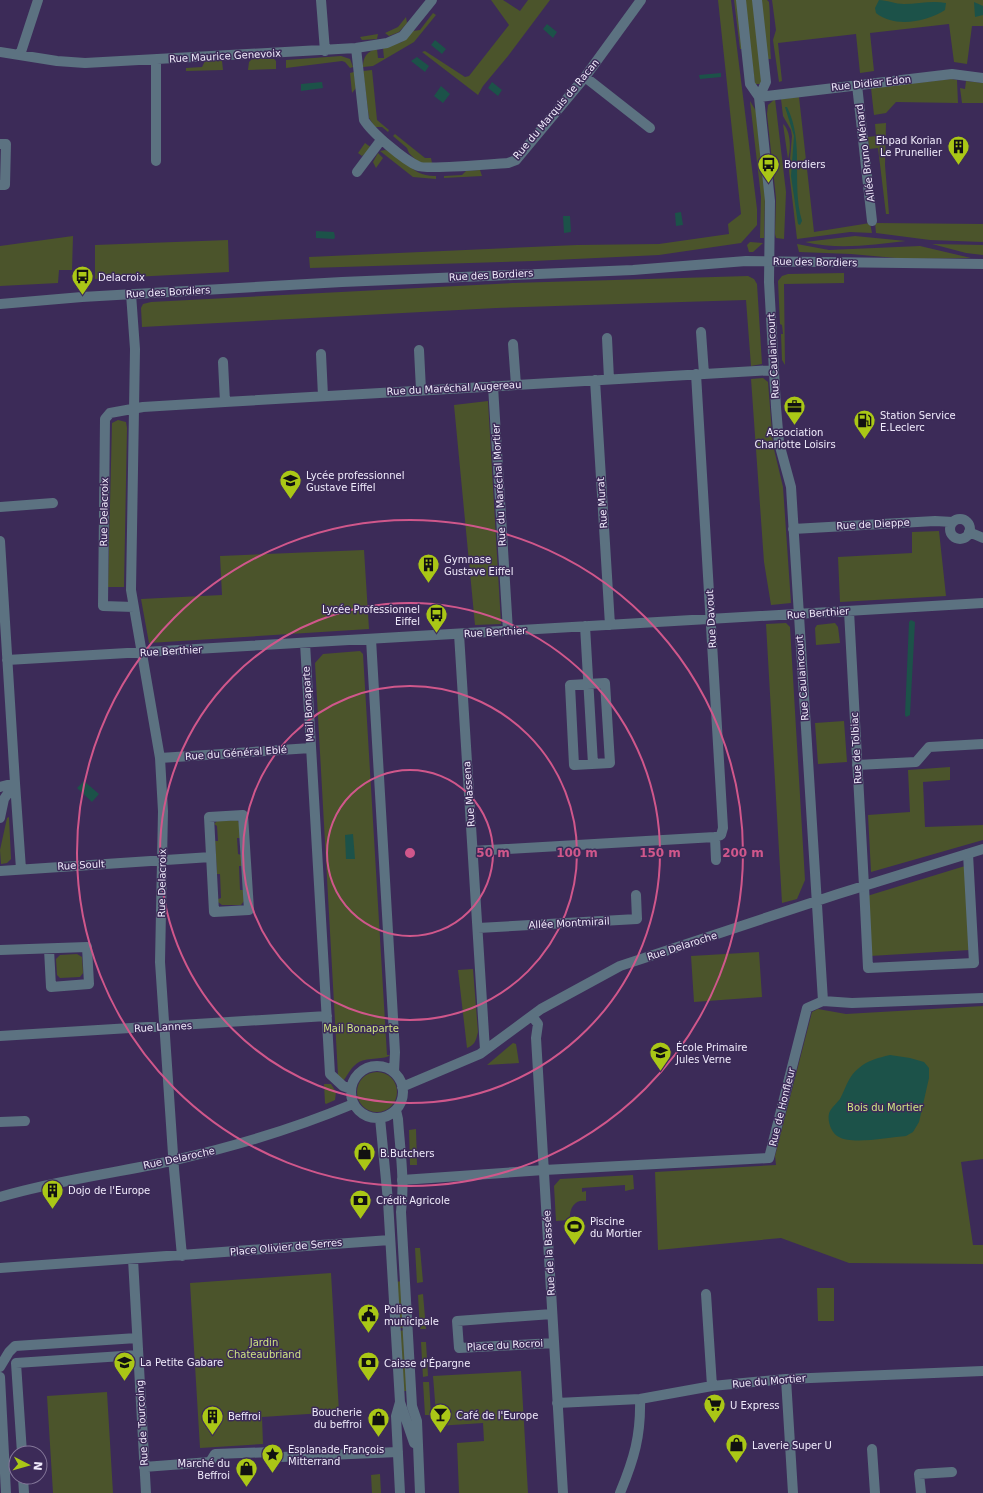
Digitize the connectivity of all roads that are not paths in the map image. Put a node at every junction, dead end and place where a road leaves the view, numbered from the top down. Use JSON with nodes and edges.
{"nodes":[{"id":1,"x":38,"y":0,"type":"edge"},
{"id":2,"x":322,"y":0,"type":"edge"},
{"id":3,"x":432,"y":0,"type":"edge"},
{"id":4,"x":641,"y":0,"type":"edge"},
{"id":5,"x":741,"y":0,"type":"edge"},
{"id":6,"x":757,"y":0,"type":"edge"},
{"id":7,"x":356,"y":48,"type":"junction"},
{"id":8,"x":325,"y":50,"type":"junction"},
{"id":9,"x":0,"y":52,"type":"edge"},
{"id":10,"x":20,"y":55,"type":"junction"},
{"id":11,"x":156,"y":60,"type":"junction"},
{"id":12,"x":585,"y":77,"type":"junction"},
{"id":13,"x":983,"y":78,"type":"edge"},
{"id":14,"x":857,"y":85,"type":"junction"},
{"id":15,"x":759,"y":97,"type":"junction"},
{"id":16,"x":650,"y":128,"type":"dead end"},
{"id":17,"x":381,"y":140,"type":"junction"},
{"id":18,"x":0,"y":144,"type":"edge"},
{"id":19,"x":156,"y":161,"type":"dead end"},
{"id":20,"x":357,"y":172,"type":"dead end"},
{"id":21,"x":0,"y":185,"type":"edge"},
{"id":22,"x":872,"y":221,"type":"dead end"},
{"id":23,"x":769,"y":261,"type":"junction"},
{"id":24,"x":983,"y":264,"type":"edge"},
{"id":25,"x":131,"y":294,"type":"junction"},
{"id":26,"x":0,"y":304,"type":"edge"},
{"id":27,"x":701,"y":332,"type":"dead end"},
{"id":28,"x":607,"y":338,"type":"dead end"},
{"id":29,"x":513,"y":344,"type":"dead end"},
{"id":30,"x":419,"y":350,"type":"dead end"},
{"id":31,"x":321,"y":354,"type":"dead end"},
{"id":32,"x":223,"y":362,"type":"dead end"},
{"id":33,"x":774,"y":370,"type":"junction"},
{"id":34,"x":700,"y":374,"type":"junction"},
{"id":35,"x":609,"y":379,"type":"junction"},
{"id":36,"x":595,"y":380,"type":"junction"},
{"id":37,"x":516,"y":385,"type":"junction"},
{"id":38,"x":493,"y":386,"type":"junction"},
{"id":39,"x":421,"y":390,"type":"junction"},
{"id":40,"x":324,"y":396,"type":"junction"},
{"id":41,"x":225,"y":402,"type":"junction"},
{"id":42,"x":135,"y":409,"type":"junction"},
{"id":43,"x":53,"y":503,"type":"dead end"},
{"id":44,"x":0,"y":507,"type":"edge"},
{"id":45,"x":953,"y":522,"type":"junction"},
{"id":46,"x":793,"y":529,"type":"junction"},
{"id":47,"x":969,"y":532,"type":"junction"},
{"id":48,"x":983,"y":538,"type":"edge"},
{"id":49,"x":0,"y":541,"type":"edge"},
{"id":50,"x":983,"y":602,"type":"edge"},
{"id":51,"x":134,"y":607,"type":"junction"},
{"id":52,"x":849,"y":610,"type":"junction"},
{"id":53,"x":798,"y":614,"type":"junction"},
{"id":54,"x":711,"y":619,"type":"junction"},
{"id":55,"x":610,"y":625,"type":"junction"},
{"id":56,"x":585,"y":626,"type":"junction"},
{"id":57,"x":508,"y":631,"type":"junction"},
{"id":58,"x":459,"y":634,"type":"junction"},
{"id":59,"x":371,"y":639,"type":"junction"},
{"id":60,"x":305,"y":643,"type":"junction"},
{"id":61,"x":142,"y":652,"type":"junction"},
{"id":62,"x":7,"y":660,"type":"junction"},
{"id":63,"x":588,"y":684,"type":"junction"},
{"id":64,"x":5,"y":705,"type":"edge"},
{"id":65,"x":983,"y":744,"type":"edge"},
{"id":66,"x":311,"y":748,"type":"junction"},
{"id":67,"x":160,"y":758,"type":"junction"},
{"id":68,"x":593,"y":764,"type":"junction"},
{"id":69,"x":857,"y":765,"type":"junction"},
{"id":70,"x":15,"y":783,"type":"junction"},
{"id":71,"x":0,"y":787,"type":"edge"},
{"id":72,"x":0,"y":818,"type":"edge"},
{"id":73,"x":715,"y":837,"type":"junction"},
{"id":74,"x":983,"y":849,"type":"edge"},
{"id":75,"x":473,"y":850,"type":"junction"},
{"id":76,"x":968,"y":854,"type":"junction"},
{"id":77,"x":211,"y":857,"type":"junction"},
{"id":78,"x":716,"y":860,"type":"dead end"},
{"id":79,"x":162,"y":861,"type":"junction"},
{"id":80,"x":21,"y":869,"type":"junction"},
{"id":81,"x":0,"y":871,"type":"edge"},
{"id":82,"x":864,"y":886,"type":"junction"},
{"id":83,"x":636,"y":895,"type":"dead end"},
{"id":84,"x":816,"y":901,"type":"junction"},
{"id":85,"x":478,"y":928,"type":"junction"},
{"id":86,"x":49,"y":949,"type":"junction"},
{"id":87,"x":0,"y":950,"type":"edge"},
{"id":88,"x":983,"y":998,"type":"edge"},
{"id":89,"x":823,"y":1001,"type":"junction"},
{"id":90,"x":327,"y":1016,"type":"junction"},
{"id":91,"x":532,"y":1016,"type":"junction"},
{"id":92,"x":163,"y":1026,"type":"junction"},
{"id":93,"x":0,"y":1036,"type":"edge"},
{"id":94,"x":485,"y":1050,"type":"junction"},
{"id":95,"x":394,"y":1072,"type":"junction"},
{"id":96,"x":402,"y":1087,"type":"junction"},
{"id":97,"x":351,"y":1089,"type":"junction"},
{"id":98,"x":353,"y":1104,"type":"junction"},
{"id":99,"x":396,"y":1110,"type":"junction"},
{"id":100,"x":380,"y":1118,"type":"junction"},
{"id":101,"x":24,"y":1121,"type":"dead end"},
{"id":102,"x":0,"y":1122,"type":"edge"},
{"id":103,"x":173,"y":1160,"type":"junction"},
{"id":104,"x":544,"y":1170,"type":"junction"},
{"id":105,"x":402,"y":1180,"type":"junction"},
{"id":106,"x":0,"y":1197,"type":"edge"},
{"id":107,"x":390,"y":1240,"type":"junction"},
{"id":108,"x":182,"y":1256,"type":"junction"},
{"id":109,"x":132,"y":1260,"type":"junction"},
{"id":110,"x":0,"y":1268,"type":"edge"},
{"id":111,"x":706,"y":1294,"type":"dead end"},
{"id":112,"x":552,"y":1314,"type":"junction"},
{"id":113,"x":137,"y":1338,"type":"junction"},
{"id":114,"x":554,"y":1342,"type":"junction"},
{"id":115,"x":138,"y":1355,"type":"junction"},
{"id":116,"x":5,"y":1357,"type":"junction"},
{"id":117,"x":16,"y":1362,"type":"junction"},
{"id":118,"x":0,"y":1367,"type":"edge"},
{"id":119,"x":983,"y":1371,"type":"edge"},
{"id":120,"x":0,"y":1377,"type":"edge"},
{"id":121,"x":786,"y":1379,"type":"junction"},
{"id":122,"x":712,"y":1386,"type":"junction"},
{"id":123,"x":640,"y":1399,"type":"junction"},
{"id":124,"x":400,"y":1402,"type":"junction"},
{"id":125,"x":557,"y":1403,"type":"junction"},
{"id":126,"x":21,"y":1445,"type":"edge"},
{"id":127,"x":872,"y":1449,"type":"dead end"},
{"id":128,"x":418,"y":1451,"type":"junction"},
{"id":129,"x":398,"y":1452,"type":"junction"},
{"id":130,"x":144,"y":1466,"type":"junction"},
{"id":131,"x":952,"y":1472,"type":"dead end"},
{"id":132,"x":6,"y":1493,"type":"edge"},
{"id":133,"x":146,"y":1493,"type":"edge"},
{"id":134,"x":400,"y":1493,"type":"edge"},
{"id":135,"x":420,"y":1493,"type":"edge"},
{"id":136,"x":563,"y":1493,"type":"edge"},
{"id":137,"x":620,"y":1493,"type":"edge"},
{"id":138,"x":793,"y":1493,"type":"edge"},
{"id":139,"x":875,"y":1493,"type":"edge"},
{"id":140,"x":921,"y":1493,"type":"edge"}],
"edges":[{"from":1,"to":10,"type":"street"},
{"from":2,"to":8,"type":"street"},
{"from":3,"to":7,"type":"street","name":"Rue Maurice Genevoix"},
{"from":4,"to":12,"type":"street","name":"Rue du Marquis de Racan"},
{"from":5,"to":15,"type":"street"},
{"from":6,"to":15,"type":"street"},
{"from":7,"to":8,"type":"street","name":"Rue Maurice Genevoix"},
{"from":7,"to":17,"type":"street","name":"Rue du Marquis de Racan"},
{"from":8,"to":11,"type":"street","name":"Rue Maurice Genevoix"},
{"from":9,"to":10,"type":"street","name":"Rue Maurice Genevoix"},
{"from":10,"to":11,"type":"street","name":"Rue Maurice Genevoix"},
{"from":11,"to":19,"type":"street"},
{"from":12,"to":16,"type":"street"},
{"from":12,"to":17,"type":"street","name":"Rue du Marquis de Racan"},
{"from":13,"to":14,"type":"street","name":"Rue Didier Edon"},
{"from":14,"to":15,"type":"street","name":"Rue Didier Edon"},
{"from":14,"to":22,"type":"street","name":"Allée Bruno Ménard"},
{"from":15,"to":23,"type":"street","name":"Rue Caulaincourt"},
{"from":17,"to":20,"type":"street"},
{"from":18,"to":21,"type":"street"},
{"from":23,"to":24,"type":"street","name":"Rue des Bordiers"},
{"from":23,"to":25,"type":"street","name":"Rue des Bordiers"},
{"from":23,"to":33,"type":"street","name":"Rue Caulaincourt"},
{"from":25,"to":26,"type":"street","name":"Rue des Bordiers"},
{"from":25,"to":42,"type":"street","name":"Rue Delacroix"},
{"from":27,"to":34,"type":"street","name":"Rue Davout"},
{"from":28,"to":35,"type":"street"},
{"from":29,"to":37,"type":"street"},
{"from":30,"to":39,"type":"street"},
{"from":31,"to":40,"type":"street"},
{"from":32,"to":41,"type":"street"},
{"from":33,"to":34,"type":"street","name":"Rue du Maréchal Augereau"},
{"from":33,"to":46,"type":"street","name":"Rue Caulaincourt"},
{"from":34,"to":35,"type":"street","name":"Rue du Maréchal Augereau"},
{"from":34,"to":54,"type":"street","name":"Rue Davout"},
{"from":35,"to":36,"type":"street","name":"Rue du Maréchal Augereau"},
{"from":36,"to":37,"type":"street","name":"Rue du Maréchal Augereau"},
{"from":36,"to":55,"type":"street","name":"Rue Murat"},
{"from":37,"to":38,"type":"street","name":"Rue du Maréchal Augereau"},
{"from":38,"to":39,"type":"street","name":"Rue du Maréchal Augereau"},
{"from":38,"to":57,"type":"street","name":"Rue du Maréchal Mortier"},
{"from":39,"to":40,"type":"street","name":"Rue du Maréchal Augereau"},
{"from":40,"to":41,"type":"street","name":"Rue du Maréchal Augereau"},
{"from":41,"to":42,"type":"street","name":"Rue du Maréchal Augereau"},
{"from":42,"to":51,"type":"street","name":"Rue Delacroix"},
{"from":42,"to":51,"type":"street","name":"Rue Delacroix"},
{"from":43,"to":44,"type":"street"},
{"from":45,"to":46,"type":"street","name":"Rue de Dieppe"},
{"from":45,"to":47,"type":"street","name":"Rue de Dieppe"},
{"from":45,"to":47,"type":"street"},
{"from":46,"to":53,"type":"street","name":"Rue Caulaincourt"},
{"from":47,"to":48,"type":"street","name":"Rue de Dieppe"},
{"from":49,"to":62,"type":"street"},
{"from":50,"to":52,"type":"street","name":"Rue Berthier"},
{"from":51,"to":61,"type":"street","name":"Rue Delacroix"},
{"from":52,"to":53,"type":"street","name":"Rue Berthier"},
{"from":52,"to":69,"type":"street","name":"Rue de Tolbiac"},
{"from":53,"to":54,"type":"street","name":"Rue Berthier"},
{"from":53,"to":84,"type":"street","name":"Rue Caulaincourt"},
{"from":54,"to":55,"type":"street","name":"Rue Berthier"},
{"from":54,"to":73,"type":"street","name":"Rue Davout"},
{"from":55,"to":56,"type":"street","name":"Rue Berthier"},
{"from":56,"to":57,"type":"street","name":"Rue Berthier"},
{"from":56,"to":63,"type":"street"},
{"from":57,"to":58,"type":"street","name":"Rue Berthier"},
{"from":58,"to":59,"type":"street","name":"Rue Berthier"},
{"from":58,"to":75,"type":"street","name":"Rue Massena"},
{"from":59,"to":60,"type":"street","name":"Rue Berthier"},
{"from":59,"to":95,"type":"street"},
{"from":60,"to":61,"type":"street","name":"Rue Berthier"},
{"from":60,"to":66,"type":"street","name":"Mail Bonaparte"},
{"from":61,"to":62,"type":"street","name":"Rue Berthier"},
{"from":61,"to":67,"type":"street","name":"Rue Delacroix"},
{"from":62,"to":64,"type":"street"},
{"from":63,"to":68,"type":"street"},
{"from":63,"to":68,"type":"street"},
{"from":63,"to":68,"type":"street"},
{"from":64,"to":70,"type":"street"},
{"from":65,"to":69,"type":"street"},
{"from":66,"to":67,"type":"street","name":"Rue du Général Eblé"},
{"from":66,"to":90,"type":"street","name":"Mail Bonaparte"},
{"from":67,"to":79,"type":"street","name":"Rue Delacroix"},
{"from":69,"to":82,"type":"street","name":"Rue de Tolbiac"},
{"from":70,"to":71,"type":"street"},
{"from":70,"to":72,"type":"street"},
{"from":70,"to":80,"type":"street"},
{"from":73,"to":75,"type":"street"},
{"from":73,"to":78,"type":"street","name":"Rue Davout"},
{"from":74,"to":76,"type":"street","name":"Rue Delaroche"},
{"from":75,"to":85,"type":"street","name":"Rue Massena"},
{"from":76,"to":82,"type":"street","name":"Rue Delaroche"},
{"from":76,"to":82,"type":"street","name":"Rue de Tolbiac"},
{"from":77,"to":77,"type":"street"},
{"from":77,"to":79,"type":"street","name":"Rue Soult"},
{"from":79,"to":80,"type":"street","name":"Rue Soult"},
{"from":79,"to":92,"type":"street","name":"Rue Delacroix"},
{"from":80,"to":81,"type":"street","name":"Rue Soult"},
{"from":82,"to":84,"type":"street","name":"Rue Delaroche"},
{"from":83,"to":85,"type":"street","name":"Allée Montmirail"},
{"from":84,"to":89,"type":"street","name":"Rue Caulaincourt"},
{"from":84,"to":91,"type":"street","name":"Rue Delaroche"},
{"from":85,"to":94,"type":"street","name":"Rue Massena"},
{"from":86,"to":86,"type":"street"},
{"from":86,"to":87,"type":"street"},
{"from":88,"to":89,"type":"street"},
{"from":89,"to":104,"type":"street","name":"Rue de Honfleur"},
{"from":90,"to":92,"type":"street","name":"Rue Lannes"},
{"from":90,"to":97,"type":"street","name":"Mail Bonaparte"},
{"from":91,"to":94,"type":"street","name":"Rue Delaroche"},
{"from":91,"to":104,"type":"street","name":"Rue de la Bassée"},
{"from":92,"to":93,"type":"street","name":"Rue Lannes"},
{"from":92,"to":103,"type":"street","name":"Rue Delacroix"},
{"from":94,"to":96,"type":"street","name":"Rue Delaroche"},
{"from":95,"to":96,"type":"street"},
{"from":95,"to":97,"type":"street"},
{"from":96,"to":99,"type":"street"},
{"from":97,"to":98,"type":"street"},
{"from":98,"to":100,"type":"street"},
{"from":98,"to":103,"type":"street","name":"Rue Delaroche"},
{"from":99,"to":100,"type":"street"},
{"from":99,"to":105,"type":"street"},
{"from":100,"to":107,"type":"street"},
{"from":101,"to":102,"type":"street"},
{"from":103,"to":106,"type":"street","name":"Rue Delaroche"},
{"from":103,"to":108,"type":"street"},
{"from":104,"to":105,"type":"street"},
{"from":104,"to":112,"type":"street","name":"Rue de la Bassée"},
{"from":105,"to":128,"type":"street"},
{"from":107,"to":108,"type":"street","name":"Place Olivier de Serres"},
{"from":107,"to":124,"type":"street"},
{"from":108,"to":109,"type":"street"},
{"from":109,"to":110,"type":"street"},
{"from":109,"to":113,"type":"street","name":"Rue de Tourcoing"},
{"from":111,"to":122,"type":"street"},
{"from":112,"to":114,"type":"street","name":"Rue de la Bassée"},
{"from":112,"to":114,"type":"street","name":"Place du Rocroi"},
{"from":113,"to":115,"type":"street","name":"Rue de Tourcoing"},
{"from":113,"to":116,"type":"street"},
{"from":114,"to":125,"type":"street","name":"Rue de la Bassée"},
{"from":115,"to":117,"type":"street"},
{"from":115,"to":130,"type":"street","name":"Rue de Tourcoing"},
{"from":116,"to":117,"type":"street"},
{"from":116,"to":118,"type":"street"},
{"from":117,"to":126,"type":"street"},
{"from":119,"to":121,"type":"street","name":"Rue du Mortier"},
{"from":120,"to":132,"type":"street"},
{"from":121,"to":122,"type":"street","name":"Rue du Mortier"},
{"from":121,"to":138,"type":"street"},
{"from":122,"to":123,"type":"street","name":"Rue du Mortier"},
{"from":123,"to":125,"type":"street","name":"Rue du Mortier"},
{"from":123,"to":137,"type":"street"},
{"from":124,"to":128,"type":"street"},
{"from":124,"to":129,"type":"street"},
{"from":125,"to":136,"type":"street","name":"Rue de la Bassée"},
{"from":127,"to":139,"type":"street"},
{"from":128,"to":135,"type":"street"},
{"from":129,"to":130,"type":"street"},
{"from":129,"to":134,"type":"street"},
{"from":130,"to":133,"type":"street","name":"Rue de Tourcoing"},
{"from":131,"to":140,"type":"street"}]}
